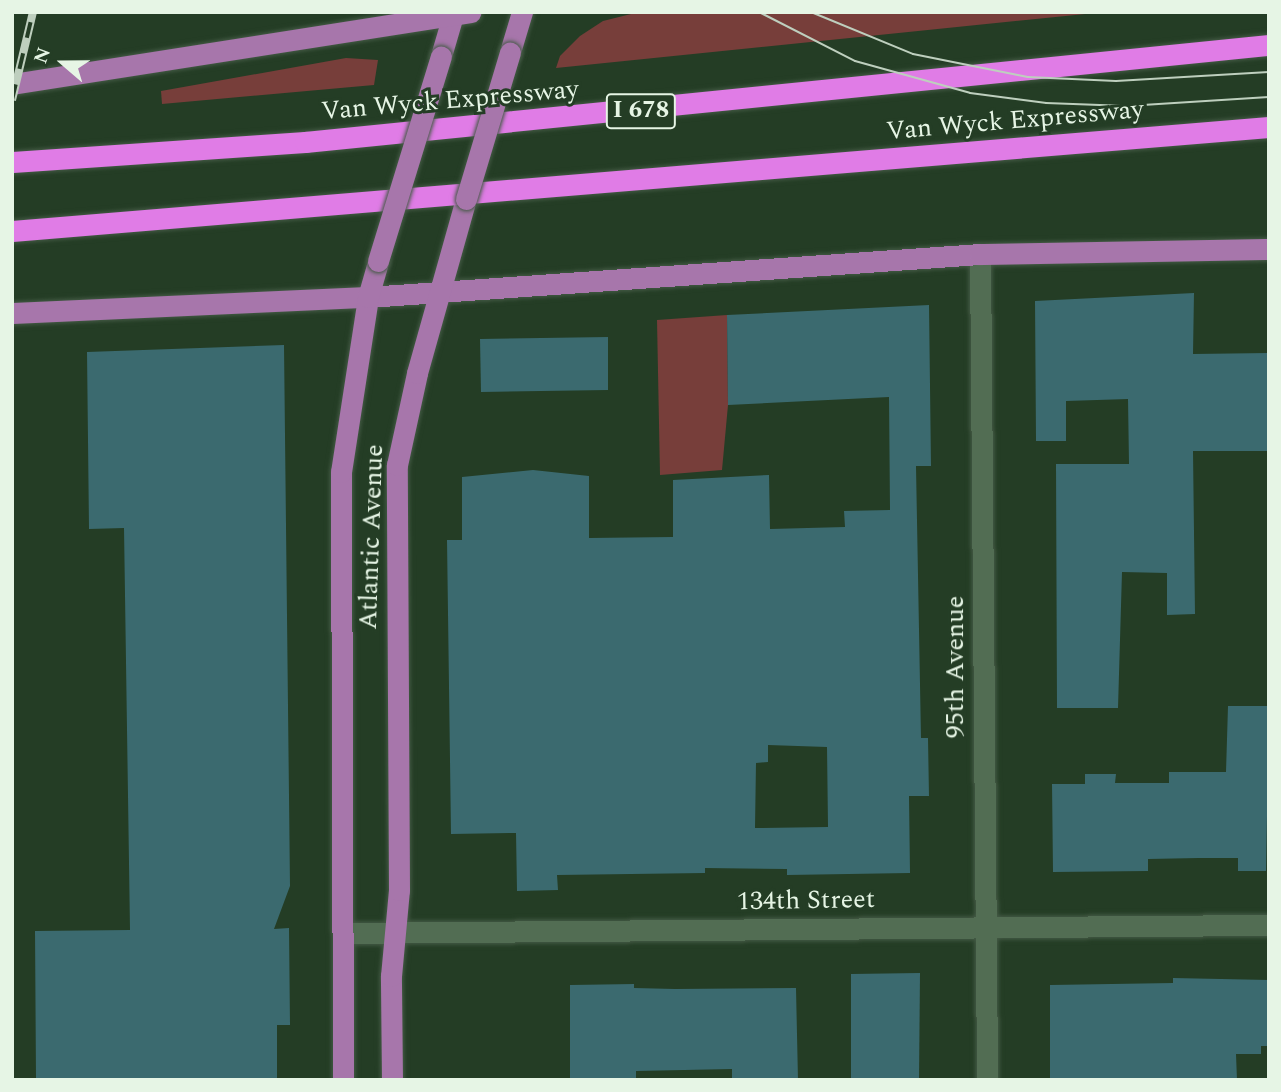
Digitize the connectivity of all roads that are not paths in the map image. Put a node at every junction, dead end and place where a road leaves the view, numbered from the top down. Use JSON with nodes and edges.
{"nodes":[{"id":1,"x":522,"y":12,"type":"edge"},
{"id":2,"x":461,"y":14,"type":"edge"},
{"id":3,"x":1269,"y":45,"type":"edge"},
{"id":4,"x":12,"y":84,"type":"edge"},
{"id":5,"x":1269,"y":127,"type":"edge"},
{"id":6,"x":12,"y":162,"type":"edge"},
{"id":7,"x":12,"y":231,"type":"edge"},
{"id":8,"x":1269,"y":249,"type":"edge"},
{"id":9,"x":980,"y":254,"type":"junction"},
{"id":10,"x":440,"y":292,"type":"junction"},
{"id":11,"x":368,"y":297,"type":"junction"},
{"id":12,"x":12,"y":313,"type":"edge"},
{"id":13,"x":1269,"y":925,"type":"edge"},
{"id":14,"x":986,"y":927,"type":"junction"},
{"id":15,"x":394,"y":932,"type":"junction"},
{"id":16,"x":344,"y":933,"type":"junction"},
{"id":17,"x":343,"y":1080,"type":"edge"},
{"id":18,"x":392,"y":1080,"type":"edge"},
{"id":19,"x":987,"y":1080,"type":"edge"}],
"edges":[{"from":1,"to":10,"type":"main road","name":"Atlantic Avenue","bridge":true},
{"from":2,"to":4,"type":"main road"},
{"from":2,"to":11,"type":"main road","name":"Atlantic Avenue","bridge":true},
{"from":3,"to":6,"type":"highway","name":"Van Wyck Expressway","number":"I 678"},
{"from":5,"to":7,"type":"highway","name":"Van Wyck Expressway"},
{"from":8,"to":9,"type":"main road"},
{"from":9,"to":10,"type":"main road"},
{"from":9,"to":14,"type":"street","name":"95th Avenue"},
{"from":10,"to":11,"type":"main road"},
{"from":10,"to":15,"type":"main road","name":"Atlantic Avenue"},
{"from":11,"to":12,"type":"main road"},
{"from":11,"to":16,"type":"main road","name":"Atlantic Avenue"},
{"from":13,"to":14,"type":"street","name":"134th Street"},
{"from":14,"to":15,"type":"street","name":"134th Street"},
{"from":14,"to":19,"type":"street","name":"95th Avenue"},
{"from":15,"to":16,"type":"street","name":"134th Street"},
{"from":15,"to":18,"type":"main road","name":"Atlantic Avenue"},
{"from":16,"to":17,"type":"main road","name":"Atlantic Avenue"}]}
